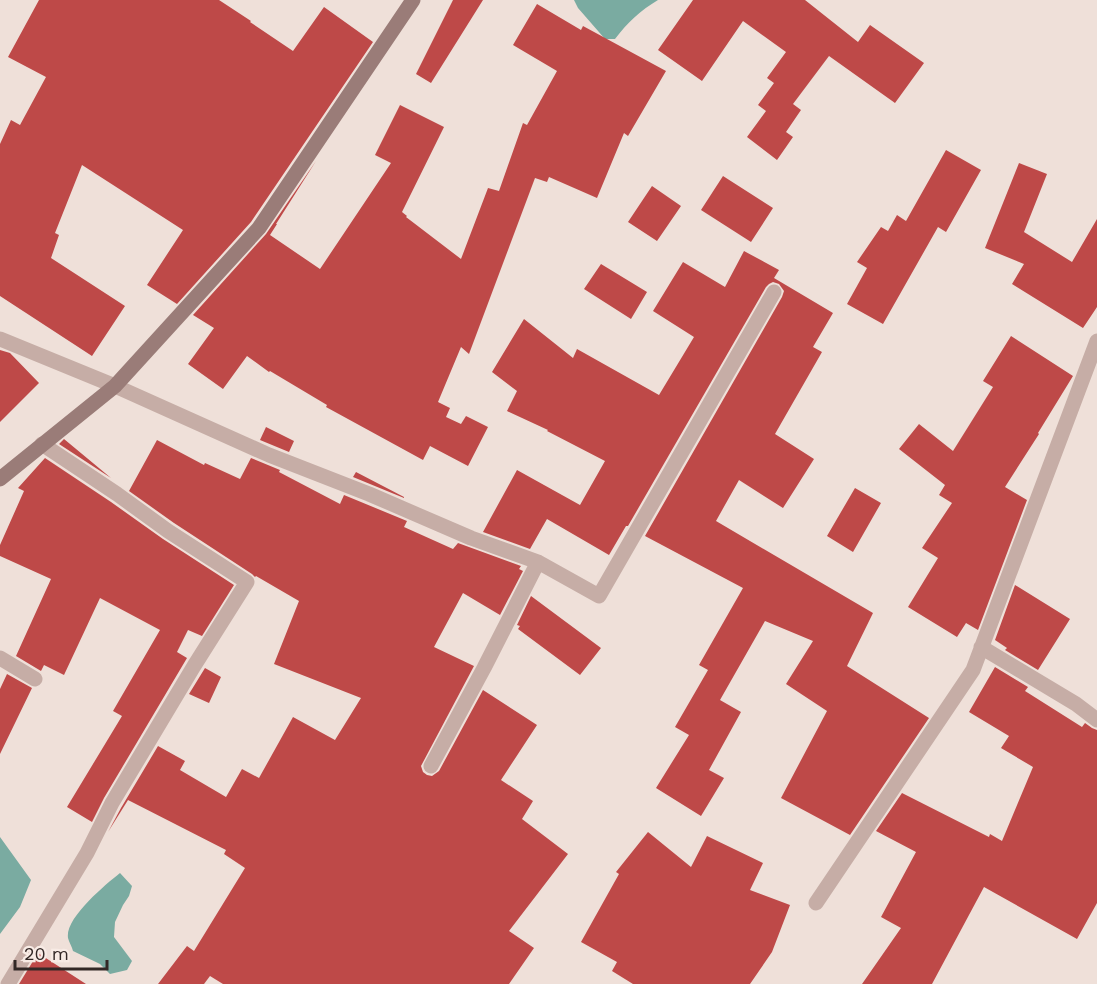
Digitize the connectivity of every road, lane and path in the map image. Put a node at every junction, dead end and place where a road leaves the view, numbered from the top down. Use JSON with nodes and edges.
{"nodes":[{"id":1,"x":413,"y":0,"type":"edge"},
{"id":2,"x":774,"y":292,"type":"dead end"},
{"id":3,"x":0,"y":339,"type":"edge"},
{"id":4,"x":1097,"y":341,"type":"edge"},
{"id":5,"x":115,"y":386,"type":"junction"},
{"id":6,"x":42,"y":444,"type":"junction"},
{"id":7,"x":0,"y":478,"type":"edge"},
{"id":8,"x":538,"y":562,"type":"junction"},
{"id":9,"x":981,"y":647,"type":"junction"},
{"id":10,"x":0,"y":658,"type":"edge"},
{"id":11,"x":35,"y":679,"type":"dead end"},
{"id":12,"x":1097,"y":720,"type":"edge"},
{"id":13,"x":431,"y":766,"type":"dead end"},
{"id":14,"x":816,"y":903,"type":"dead end"},
{"id":15,"x":8,"y":984,"type":"edge"}],
"edges":[{"from":1,"to":5,"type":"main road"},
{"from":2,"to":8,"type":"street"},
{"from":3,"to":5,"type":"street"},
{"from":4,"to":9,"type":"street"},
{"from":5,"to":6,"type":"main road"},
{"from":5,"to":8,"type":"street"},
{"from":6,"to":7,"type":"main road"},
{"from":6,"to":15,"type":"street"},
{"from":8,"to":13,"type":"street"},
{"from":9,"to":12,"type":"street"},
{"from":9,"to":14,"type":"street"},
{"from":10,"to":11,"type":"street"}]}
